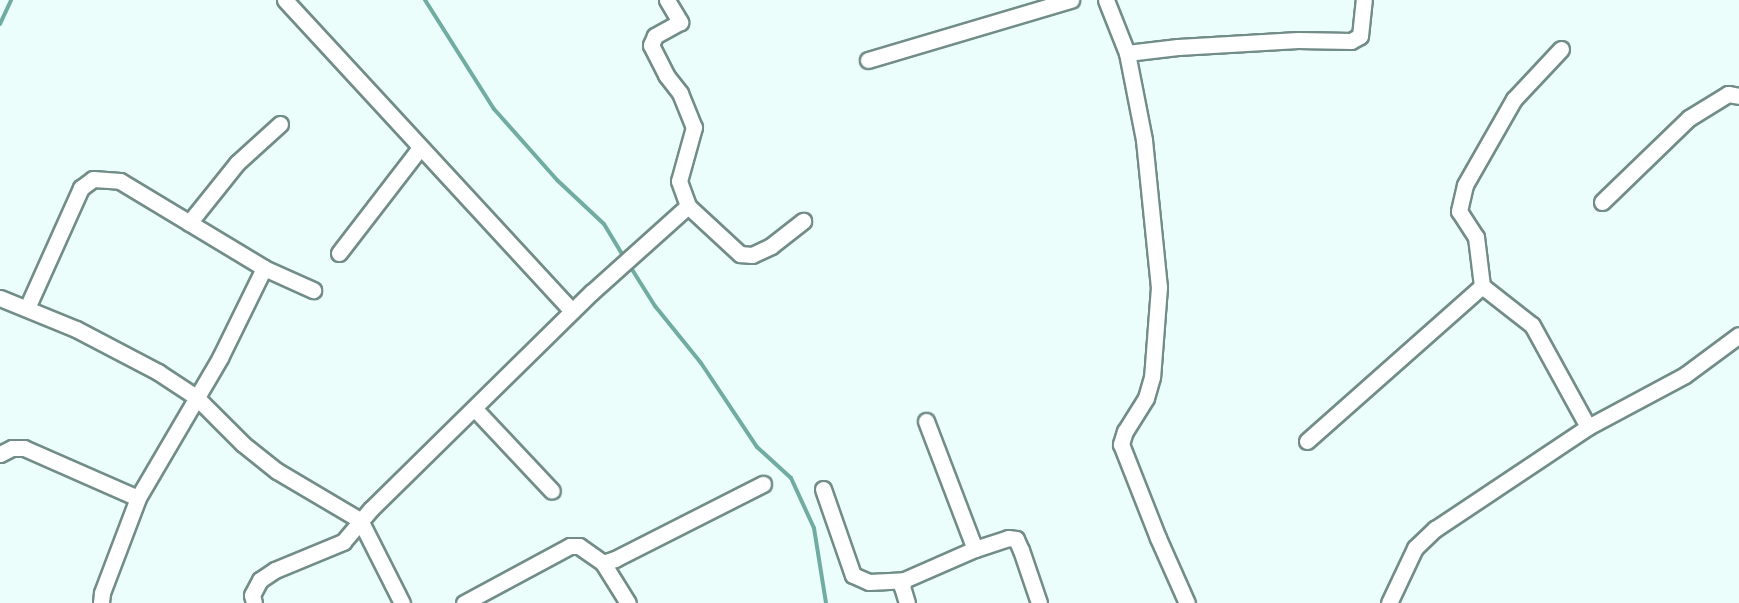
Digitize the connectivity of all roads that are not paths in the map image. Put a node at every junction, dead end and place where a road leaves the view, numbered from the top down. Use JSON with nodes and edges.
{"nodes":[{"id":1,"x":285,"y":0,"type":"edge"},
{"id":2,"x":667,"y":0,"type":"edge"},
{"id":3,"x":1071,"y":0,"type":"edge"},
{"id":4,"x":1106,"y":0,"type":"edge"},
{"id":5,"x":1364,"y":0,"type":"edge"},
{"id":6,"x":1561,"y":49,"type":"dead end"},
{"id":7,"x":1127,"y":53,"type":"junction"},
{"id":8,"x":868,"y":60,"type":"dead end"},
{"id":9,"x":1739,"y":96,"type":"edge"},
{"id":10,"x":280,"y":124,"type":"dead end"},
{"id":11,"x":420,"y":148,"type":"junction"},
{"id":12,"x":1602,"y":202,"type":"dead end"},
{"id":13,"x":688,"y":206,"type":"junction"},
{"id":14,"x":803,"y":220,"type":"dead end"},
{"id":15,"x":189,"y":223,"type":"junction"},
{"id":16,"x":339,"y":253,"type":"dead end"},
{"id":17,"x":264,"y":268,"type":"junction"},
{"id":18,"x":1482,"y":286,"type":"junction"},
{"id":19,"x":313,"y":290,"type":"dead end"},
{"id":20,"x":0,"y":298,"type":"edge"},
{"id":21,"x":27,"y":308,"type":"junction"},
{"id":22,"x":572,"y":311,"type":"junction"},
{"id":23,"x":1739,"y":335,"type":"edge"},
{"id":24,"x":196,"y":397,"type":"junction"},
{"id":25,"x":475,"y":409,"type":"junction"},
{"id":26,"x":926,"y":422,"type":"dead end"},
{"id":27,"x":1588,"y":427,"type":"junction"},
{"id":28,"x":1307,"y":441,"type":"dead end"},
{"id":29,"x":0,"y":454,"type":"edge"},
{"id":30,"x":764,"y":484,"type":"dead end"},
{"id":31,"x":823,"y":489,"type":"dead end"},
{"id":32,"x":552,"y":491,"type":"dead end"},
{"id":33,"x":138,"y":498,"type":"junction"},
{"id":34,"x":360,"y":520,"type":"junction"},
{"id":35,"x":975,"y":549,"type":"junction"},
{"id":36,"x":603,"y":563,"type":"junction"},
{"id":37,"x":904,"y":580,"type":"junction"},
{"id":38,"x":101,"y":603,"type":"edge"},
{"id":39,"x":254,"y":603,"type":"edge"},
{"id":40,"x":402,"y":603,"type":"edge"},
{"id":41,"x":464,"y":603,"type":"edge"},
{"id":42,"x":628,"y":603,"type":"edge"},
{"id":43,"x":907,"y":603,"type":"edge"},
{"id":44,"x":1039,"y":603,"type":"edge"},
{"id":45,"x":1187,"y":603,"type":"edge"},
{"id":46,"x":1389,"y":603,"type":"edge"}],
"edges":[{"from":1,"to":11,"type":"street"},
{"from":2,"to":13,"type":"street"},
{"from":3,"to":8,"type":"street"},
{"from":4,"to":7,"type":"street"},
{"from":5,"to":7,"type":"street"},
{"from":6,"to":18,"type":"street"},
{"from":7,"to":45,"type":"street"},
{"from":9,"to":12,"type":"street"},
{"from":10,"to":15,"type":"street"},
{"from":11,"to":16,"type":"street"},
{"from":11,"to":22,"type":"street"},
{"from":13,"to":14,"type":"street"},
{"from":13,"to":22,"type":"street"},
{"from":15,"to":17,"type":"street"},
{"from":15,"to":21,"type":"street"},
{"from":17,"to":19,"type":"street"},
{"from":17,"to":24,"type":"street"},
{"from":18,"to":27,"type":"street"},
{"from":18,"to":28,"type":"street"},
{"from":20,"to":21,"type":"street"},
{"from":21,"to":24,"type":"street"},
{"from":22,"to":25,"type":"street"},
{"from":23,"to":27,"type":"street"},
{"from":24,"to":33,"type":"street"},
{"from":24,"to":34,"type":"street"},
{"from":25,"to":32,"type":"street"},
{"from":25,"to":34,"type":"street"},
{"from":26,"to":35,"type":"street"},
{"from":27,"to":46,"type":"street"},
{"from":29,"to":33,"type":"street"},
{"from":30,"to":36,"type":"street"},
{"from":31,"to":37,"type":"street"},
{"from":33,"to":38,"type":"street"},
{"from":34,"to":39,"type":"street"},
{"from":34,"to":40,"type":"street"},
{"from":35,"to":37,"type":"street"},
{"from":35,"to":44,"type":"street"},
{"from":36,"to":41,"type":"street"},
{"from":36,"to":42,"type":"street"},
{"from":37,"to":43,"type":"street"}]}
